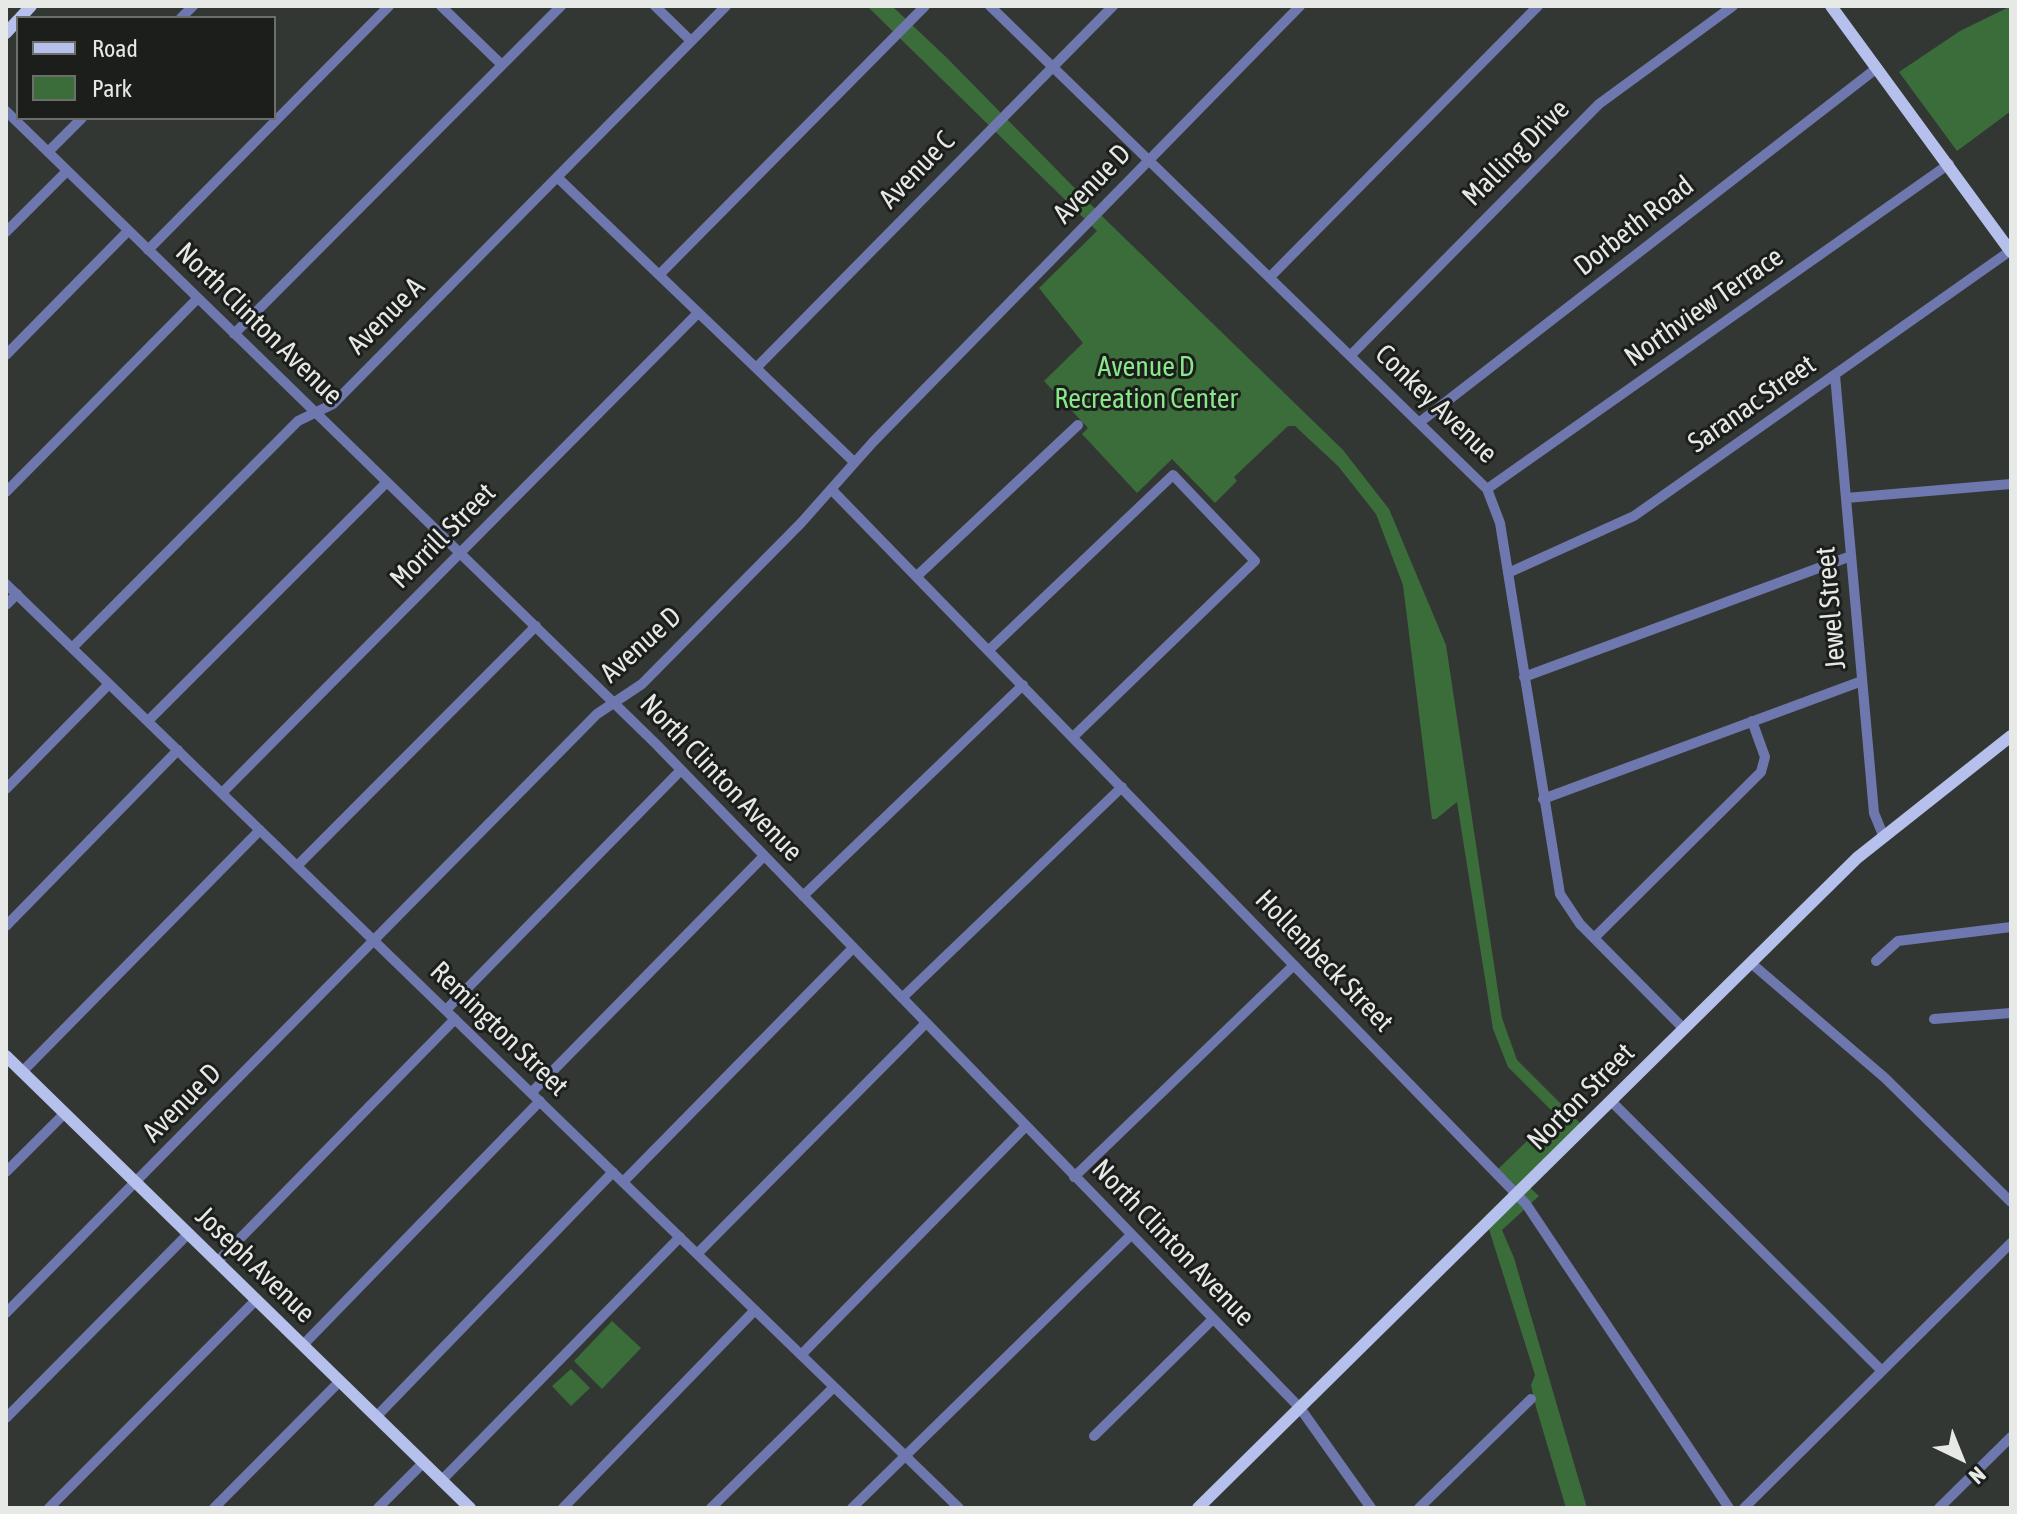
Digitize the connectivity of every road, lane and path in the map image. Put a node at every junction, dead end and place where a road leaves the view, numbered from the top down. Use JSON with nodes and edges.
{"nodes":[{"id":1,"x":389,"y":6,"type":"edge"},
{"id":2,"x":441,"y":6,"type":"edge"},
{"id":3,"x":561,"y":6,"type":"edge"},
{"id":4,"x":655,"y":6,"type":"edge"},
{"id":5,"x":726,"y":6,"type":"edge"},
{"id":6,"x":925,"y":6,"type":"edge"},
{"id":7,"x":990,"y":6,"type":"edge"},
{"id":8,"x":1113,"y":6,"type":"edge"},
{"id":9,"x":1538,"y":6,"type":"edge"},
{"id":10,"x":1733,"y":6,"type":"edge"},
{"id":11,"x":1831,"y":6,"type":"edge"},
{"id":12,"x":1297,"y":7,"type":"edge"},
{"id":13,"x":691,"y":41,"type":"junction"},
{"id":14,"x":502,"y":65,"type":"junction"},
{"id":15,"x":1053,"y":67,"type":"junction"},
{"id":16,"x":1877,"y":68,"type":"junction"},
{"id":17,"x":6,"y":111,"type":"edge"},
{"id":18,"x":80,"y":120,"type":"edge"},
{"id":19,"x":48,"y":152,"type":"junction"},
{"id":20,"x":1149,"y":160,"type":"junction"},
{"id":21,"x":1949,"y":164,"type":"junction"},
{"id":22,"x":67,"y":171,"type":"junction"},
{"id":23,"x":557,"y":177,"type":"junction"},
{"id":24,"x":128,"y":231,"type":"junction"},
{"id":25,"x":6,"y":232,"type":"edge"},
{"id":26,"x":148,"y":250,"type":"junction"},
{"id":27,"x":2011,"y":252,"type":"edge"},
{"id":28,"x":659,"y":275,"type":"junction"},
{"id":29,"x":1270,"y":277,"type":"junction"},
{"id":30,"x":198,"y":298,"type":"junction"},
{"id":31,"x":698,"y":313,"type":"junction"},
{"id":32,"x":234,"y":334,"type":"junction"},
{"id":33,"x":6,"y":355,"type":"edge"},
{"id":34,"x":1351,"y":355,"type":"junction"},
{"id":35,"x":756,"y":368,"type":"junction"},
{"id":36,"x":1835,"y":375,"type":"junction"},
{"id":37,"x":316,"y":413,"type":"junction"},
{"id":38,"x":1420,"y":422,"type":"junction"},
{"id":39,"x":1078,"y":425,"type":"dead end"},
{"id":40,"x":854,"y":462,"type":"junction"},
{"id":41,"x":387,"y":482,"type":"junction"},
{"id":42,"x":2011,"y":484,"type":"edge"},
{"id":43,"x":831,"y":489,"type":"junction"},
{"id":44,"x":1487,"y":489,"type":"junction"},
{"id":45,"x":6,"y":492,"type":"edge"},
{"id":46,"x":1846,"y":498,"type":"junction"},
{"id":47,"x":460,"y":553,"type":"junction"},
{"id":48,"x":1851,"y":556,"type":"junction"},
{"id":49,"x":1508,"y":573,"type":"junction"},
{"id":50,"x":917,"y":576,"type":"junction"},
{"id":51,"x":6,"y":584,"type":"edge"},
{"id":52,"x":17,"y":594,"type":"junction"},
{"id":53,"x":6,"y":605,"type":"edge"},
{"id":54,"x":536,"y":626,"type":"junction"},
{"id":55,"x":72,"y":648,"type":"junction"},
{"id":56,"x":989,"y":650,"type":"junction"},
{"id":57,"x":1524,"y":677,"type":"junction"},
{"id":58,"x":1862,"y":681,"type":"junction"},
{"id":59,"x":109,"y":684,"type":"junction"},
{"id":60,"x":1023,"y":685,"type":"junction"},
{"id":61,"x":614,"y":702,"type":"junction"},
{"id":62,"x":148,"y":721,"type":"junction"},
{"id":63,"x":1752,"y":721,"type":"junction"},
{"id":64,"x":2011,"y":736,"type":"edge"},
{"id":65,"x":1073,"y":737,"type":"junction"},
{"id":66,"x":178,"y":750,"type":"junction"},
{"id":67,"x":681,"y":770,"type":"junction"},
{"id":68,"x":1122,"y":787,"type":"junction"},
{"id":69,"x":6,"y":789,"type":"edge"},
{"id":70,"x":222,"y":793,"type":"junction"},
{"id":71,"x":1543,"y":799,"type":"junction"},
{"id":72,"x":260,"y":830,"type":"junction"},
{"id":73,"x":1883,"y":835,"type":"junction"},
{"id":74,"x":764,"y":856,"type":"junction"},
{"id":75,"x":297,"y":866,"type":"junction"},
{"id":76,"x":803,"y":896,"type":"junction"},
{"id":77,"x":6,"y":926,"type":"edge"},
{"id":78,"x":2011,"y":927,"type":"edge"},
{"id":79,"x":1594,"y":938,"type":"junction"},
{"id":80,"x":375,"y":941,"type":"junction"},
{"id":81,"x":853,"y":948,"type":"junction"},
{"id":82,"x":1876,"y":961,"type":"dead end"},
{"id":83,"x":1751,"y":963,"type":"junction"},
{"id":84,"x":1294,"y":965,"type":"junction"},
{"id":85,"x":902,"y":998,"type":"junction"},
{"id":86,"x":446,"y":1010,"type":"junction"},
{"id":87,"x":2011,"y":1013,"type":"edge"},
{"id":88,"x":455,"y":1019,"type":"junction"},
{"id":89,"x":1934,"y":1019,"type":"dead end"},
{"id":90,"x":926,"y":1023,"type":"junction"},
{"id":91,"x":1684,"y":1029,"type":"junction"},
{"id":92,"x":6,"y":1056,"type":"edge"},
{"id":93,"x":22,"y":1072,"type":"junction"},
{"id":94,"x":531,"y":1093,"type":"junction"},
{"id":95,"x":540,"y":1101,"type":"junction"},
{"id":96,"x":1612,"y":1102,"type":"junction"},
{"id":97,"x":65,"y":1113,"type":"junction"},
{"id":98,"x":1025,"y":1127,"type":"junction"},
{"id":99,"x":6,"y":1172,"type":"edge"},
{"id":100,"x":613,"y":1172,"type":"junction"},
{"id":101,"x":1074,"y":1177,"type":"junction"},
{"id":102,"x":623,"y":1182,"type":"junction"},
{"id":103,"x":136,"y":1183,"type":"junction"},
{"id":104,"x":1517,"y":1194,"type":"junction"},
{"id":105,"x":2011,"y":1202,"type":"edge"},
{"id":106,"x":188,"y":1234,"type":"junction"},
{"id":107,"x":1131,"y":1235,"type":"junction"},
{"id":108,"x":680,"y":1237,"type":"junction"},
{"id":109,"x":2011,"y":1243,"type":"edge"},
{"id":110,"x":697,"y":1254,"type":"junction"},
{"id":111,"x":217,"y":1262,"type":"junction"},
{"id":112,"x":256,"y":1300,"type":"junction"},
{"id":113,"x":755,"y":1310,"type":"junction"},
{"id":114,"x":6,"y":1313,"type":"edge"},
{"id":115,"x":1213,"y":1319,"type":"junction"},
{"id":116,"x":303,"y":1345,"type":"junction"},
{"id":117,"x":801,"y":1355,"type":"junction"},
{"id":118,"x":1882,"y":1371,"type":"junction"},
{"id":119,"x":340,"y":1381,"type":"junction"},
{"id":120,"x":834,"y":1387,"type":"junction"},
{"id":121,"x":1531,"y":1399,"type":"dead end"},
{"id":122,"x":1300,"y":1408,"type":"junction"},
{"id":123,"x":376,"y":1417,"type":"junction"},
{"id":124,"x":6,"y":1418,"type":"edge"},
{"id":125,"x":1094,"y":1436,"type":"dead end"},
{"id":126,"x":2011,"y":1437,"type":"edge"},
{"id":127,"x":906,"y":1456,"type":"junction"},
{"id":128,"x":423,"y":1463,"type":"junction"},
{"id":129,"x":441,"y":1481,"type":"junction"},
{"id":130,"x":49,"y":1508,"type":"edge"},
{"id":131,"x":214,"y":1508,"type":"edge"},
{"id":132,"x":378,"y":1508,"type":"edge"},
{"id":133,"x":470,"y":1508,"type":"edge"},
{"id":134,"x":563,"y":1508,"type":"edge"},
{"id":135,"x":711,"y":1508,"type":"edge"},
{"id":136,"x":852,"y":1508,"type":"edge"},
{"id":137,"x":959,"y":1508,"type":"edge"},
{"id":138,"x":1198,"y":1508,"type":"edge"},
{"id":139,"x":1371,"y":1508,"type":"edge"},
{"id":140,"x":1419,"y":1508,"type":"edge"},
{"id":141,"x":1729,"y":1508,"type":"edge"},
{"id":142,"x":1744,"y":1508,"type":"edge"},
{"id":143,"x":1939,"y":1508,"type":"edge"}],
"edges":[{"from":1,"to":26,"type":"street"},
{"from":2,"to":14,"type":"street"},
{"from":3,"to":14,"type":"street"},
{"from":4,"to":13,"type":"street"},
{"from":5,"to":13,"type":"street","name":"Avenue A"},
{"from":6,"to":28,"type":"street"},
{"from":7,"to":15,"type":"street","name":"Conkey Avenue"},
{"from":8,"to":15,"type":"street","name":"Avenue C"},
{"from":9,"to":29,"type":"street"},
{"from":10,"to":34,"type":"street","name":"Malling Drive"},
{"from":11,"to":16,"type":"main road"},
{"from":12,"to":20,"type":"street","name":"Avenue D"},
{"from":13,"to":23,"type":"street","name":"Avenue A"},
{"from":14,"to":32,"type":"street"},
{"from":15,"to":20,"type":"street","name":"Conkey Avenue"},
{"from":15,"to":35,"type":"street","name":"Avenue C"},
{"from":16,"to":21,"type":"main road"},
{"from":16,"to":38,"type":"street","name":"Dorbeth Road"},
{"from":17,"to":19,"type":"street","name":"North Clinton Avenue"},
{"from":18,"to":19,"type":"street"},
{"from":19,"to":22,"type":"street","name":"North Clinton Avenue"},
{"from":20,"to":29,"type":"street","name":"Conkey Avenue"},
{"from":20,"to":40,"type":"street","name":"Avenue D"},
{"from":21,"to":27,"type":"main road"},
{"from":21,"to":44,"type":"street","name":"Northview Terrace"},
{"from":22,"to":24,"type":"street","name":"North Clinton Avenue"},
{"from":22,"to":25,"type":"street"},
{"from":23,"to":28,"type":"street"},
{"from":23,"to":37,"type":"street","name":"Avenue A"},
{"from":24,"to":26,"type":"street","name":"North Clinton Avenue"},
{"from":24,"to":33,"type":"street"},
{"from":26,"to":30,"type":"street","name":"North Clinton Avenue"},
{"from":27,"to":36,"type":"street","name":"Saranac Street"},
{"from":28,"to":31,"type":"street"},
{"from":29,"to":34,"type":"street","name":"Conkey Avenue"},
{"from":30,"to":32,"type":"street","name":"North Clinton Avenue"},
{"from":30,"to":45,"type":"street"},
{"from":31,"to":35,"type":"street"},
{"from":31,"to":47,"type":"street","name":"Morrill Street"},
{"from":32,"to":37,"type":"street","name":"North Clinton Avenue"},
{"from":34,"to":38,"type":"street","name":"Conkey Avenue"},
{"from":35,"to":40,"type":"street"},
{"from":36,"to":46,"type":"street","name":"Jewel Street"},
{"from":36,"to":49,"type":"street","name":"Saranac Street"},
{"from":37,"to":41,"type":"street","name":"North Clinton Avenue"},
{"from":37,"to":55,"type":"street","name":"Avenue A"},
{"from":38,"to":44,"type":"street","name":"Conkey Avenue"},
{"from":39,"to":50,"type":"street"},
{"from":40,"to":43,"type":"street","name":"Avenue D"},
{"from":41,"to":47,"type":"street","name":"North Clinton Avenue"},
{"from":41,"to":62,"type":"street"},
{"from":42,"to":46,"type":"street"},
{"from":43,"to":50,"type":"street","name":"Hollenbeck Street"},
{"from":43,"to":61,"type":"street","name":"Avenue D"},
{"from":44,"to":49,"type":"street","name":"Conkey Avenue"},
{"from":46,"to":48,"type":"street","name":"Jewel Street"},
{"from":47,"to":54,"type":"street","name":"North Clinton Avenue"},
{"from":47,"to":70,"type":"street","name":"Morrill Street"},
{"from":48,"to":57,"type":"street"},
{"from":48,"to":58,"type":"street","name":"Jewel Street"},
{"from":49,"to":57,"type":"street","name":"Conkey Avenue"},
{"from":50,"to":56,"type":"street","name":"Hollenbeck Street"},
{"from":51,"to":52,"type":"street","name":"Remington Street"},
{"from":52,"to":53,"type":"street"},
{"from":52,"to":55,"type":"street","name":"Remington Street"},
{"from":54,"to":61,"type":"street","name":"North Clinton Avenue"},
{"from":54,"to":75,"type":"street"},
{"from":55,"to":59,"type":"street","name":"Remington Street"},
{"from":56,"to":60,"type":"street","name":"Hollenbeck Street"},
{"from":56,"to":65,"type":"street"},
{"from":57,"to":71,"type":"street","name":"Conkey Avenue"},
{"from":58,"to":63,"type":"street"},
{"from":58,"to":73,"type":"street","name":"Jewel Street"},
{"from":59,"to":62,"type":"street","name":"Remington Street"},
{"from":59,"to":69,"type":"street"},
{"from":60,"to":65,"type":"street","name":"Hollenbeck Street"},
{"from":60,"to":76,"type":"street"},
{"from":61,"to":67,"type":"street","name":"North Clinton Avenue"},
{"from":61,"to":80,"type":"street","name":"Avenue D"},
{"from":62,"to":66,"type":"street","name":"Remington Street"},
{"from":63,"to":71,"type":"street"},
{"from":63,"to":79,"type":"street"},
{"from":64,"to":73,"type":"main road","name":"Norton Street"},
{"from":65,"to":68,"type":"street","name":"Hollenbeck Street"},
{"from":66,"to":70,"type":"street","name":"Remington Street"},
{"from":66,"to":77,"type":"street"},
{"from":67,"to":74,"type":"street","name":"North Clinton Avenue"},
{"from":67,"to":86,"type":"street"},
{"from":68,"to":84,"type":"street","name":"Hollenbeck Street"},
{"from":68,"to":85,"type":"street"},
{"from":70,"to":72,"type":"street","name":"Remington Street"},
{"from":71,"to":79,"type":"street","name":"Conkey Avenue"},
{"from":72,"to":75,"type":"street","name":"Remington Street"},
{"from":72,"to":93,"type":"street"},
{"from":73,"to":83,"type":"main road","name":"Norton Street"},
{"from":74,"to":76,"type":"street","name":"North Clinton Avenue"},
{"from":74,"to":94,"type":"street"},
{"from":75,"to":80,"type":"street","name":"Remington Street"},
{"from":76,"to":81,"type":"street","name":"North Clinton Avenue"},
{"from":78,"to":82,"type":"street"},
{"from":79,"to":91,"type":"street","name":"Conkey Avenue"},
{"from":80,"to":86,"type":"street","name":"Remington Street"},
{"from":80,"to":103,"type":"street","name":"Avenue D"},
{"from":81,"to":85,"type":"street","name":"North Clinton Avenue"},
{"from":81,"to":102,"type":"street"},
{"from":83,"to":91,"type":"main road","name":"Norton Street"},
{"from":83,"to":105,"type":"street"},
{"from":84,"to":101,"type":"street"},
{"from":84,"to":104,"type":"street","name":"Hollenbeck Street"},
{"from":85,"to":90,"type":"street","name":"North Clinton Avenue"},
{"from":86,"to":88,"type":"street","name":"Remington Street"},
{"from":87,"to":89,"type":"street"},
{"from":88,"to":94,"type":"street","name":"Remington Street"},
{"from":88,"to":111,"type":"street"},
{"from":90,"to":98,"type":"street","name":"North Clinton Avenue"},
{"from":90,"to":110,"type":"street"},
{"from":91,"to":96,"type":"main road","name":"Norton Street"},
{"from":92,"to":93,"type":"main road","name":"Joseph Avenue"},
{"from":93,"to":97,"type":"main road","name":"Joseph Avenue"},
{"from":94,"to":95,"type":"street","name":"Remington Street"},
{"from":95,"to":100,"type":"street","name":"Remington Street"},
{"from":95,"to":116,"type":"street"},
{"from":96,"to":104,"type":"main road","name":"Norton Street"},
{"from":96,"to":118,"type":"street"},
{"from":97,"to":99,"type":"street"},
{"from":97,"to":103,"type":"main road","name":"Joseph Avenue"},
{"from":98,"to":101,"type":"street","name":"North Clinton Avenue"},
{"from":98,"to":117,"type":"street"},
{"from":100,"to":102,"type":"street","name":"Remington Street"},
{"from":100,"to":123,"type":"street"},
{"from":101,"to":107,"type":"street","name":"North Clinton Avenue"},
{"from":102,"to":108,"type":"street","name":"Remington Street"},
{"from":103,"to":106,"type":"main road","name":"Joseph Avenue"},
{"from":103,"to":114,"type":"street","name":"Avenue D"},
{"from":104,"to":122,"type":"main road","name":"Norton Street"},
{"from":104,"to":141,"type":"street","name":"Hollenbeck Street"},
{"from":106,"to":111,"type":"main road","name":"Joseph Avenue"},
{"from":106,"to":124,"type":"street"},
{"from":107,"to":115,"type":"street","name":"North Clinton Avenue"},
{"from":107,"to":127,"type":"street"},
{"from":108,"to":110,"type":"street","name":"Remington Street"},
{"from":108,"to":129,"type":"street"},
{"from":109,"to":118,"type":"street"},
{"from":110,"to":113,"type":"street","name":"Remington Street"},
{"from":111,"to":112,"type":"main road","name":"Joseph Avenue"},
{"from":112,"to":116,"type":"main road","name":"Joseph Avenue"},
{"from":112,"to":130,"type":"street"},
{"from":113,"to":117,"type":"street","name":"Remington Street"},
{"from":113,"to":134,"type":"street"},
{"from":115,"to":122,"type":"street","name":"North Clinton Avenue"},
{"from":115,"to":125,"type":"street"},
{"from":116,"to":119,"type":"main road","name":"Joseph Avenue"},
{"from":117,"to":120,"type":"street","name":"Remington Street"},
{"from":118,"to":142,"type":"street"},
{"from":119,"to":123,"type":"main road","name":"Joseph Avenue"},
{"from":119,"to":131,"type":"street"},
{"from":120,"to":127,"type":"street","name":"Remington Street"},
{"from":120,"to":135,"type":"street"},
{"from":121,"to":140,"type":"street"},
{"from":122,"to":138,"type":"main road","name":"Norton Street"},
{"from":122,"to":139,"type":"street","name":"North Clinton Avenue"},
{"from":123,"to":128,"type":"main road","name":"Joseph Avenue"},
{"from":126,"to":143,"type":"street"},
{"from":127,"to":136,"type":"street"},
{"from":127,"to":137,"type":"street","name":"Remington Street"},
{"from":128,"to":129,"type":"main road","name":"Joseph Avenue"},
{"from":128,"to":132,"type":"street"},
{"from":129,"to":133,"type":"main road","name":"Joseph Avenue"}]}
